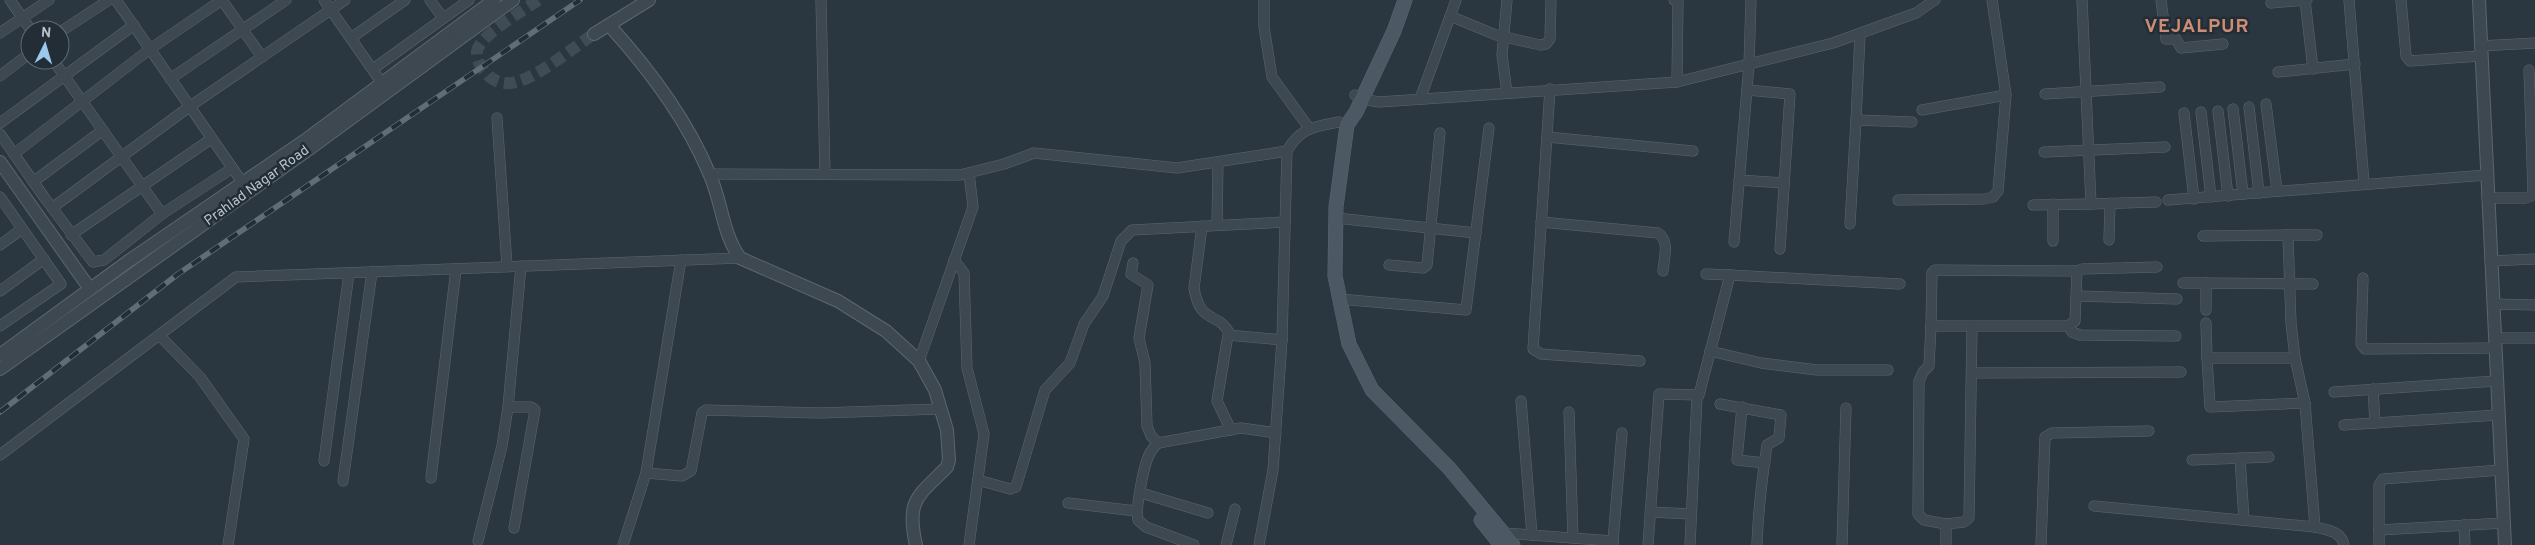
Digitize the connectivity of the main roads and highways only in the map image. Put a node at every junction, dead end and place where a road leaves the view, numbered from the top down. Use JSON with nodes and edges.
{"nodes":[{"id":1,"x":1397,"y":0,"type":"edge"},
{"id":2,"x":1405,"y":0,"type":"edge"},
{"id":3,"x":1359,"y":97,"type":"junction"},
{"id":4,"x":1503,"y":539,"type":"edge"},
{"id":5,"x":1513,"y":545,"type":"edge"}],
"edges":[{"from":1,"to":3,"type":"main road"},
{"from":2,"to":3,"type":"main road"},
{"from":3,"to":4,"type":"main road"},
{"from":3,"to":4,"type":"main road"},
{"from":4,"to":5,"type":"main road"}]}
